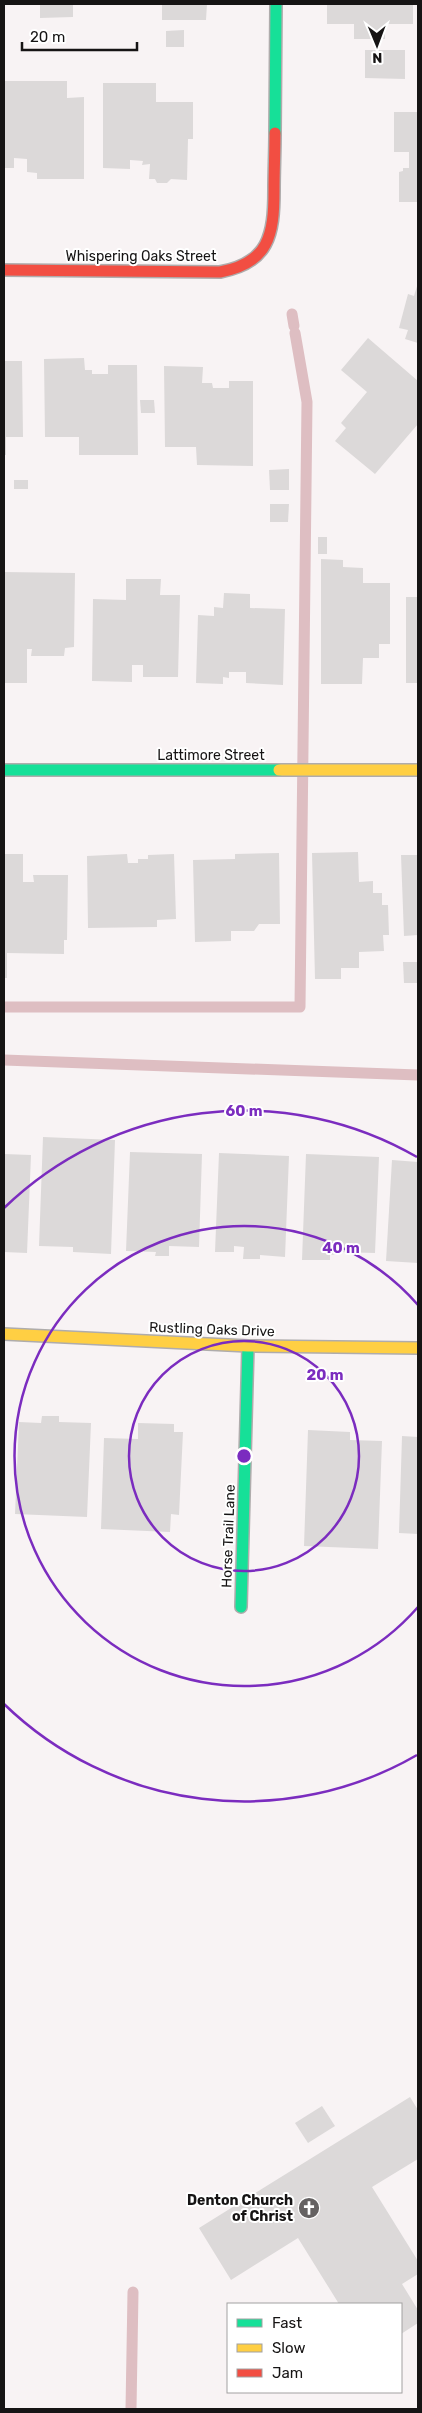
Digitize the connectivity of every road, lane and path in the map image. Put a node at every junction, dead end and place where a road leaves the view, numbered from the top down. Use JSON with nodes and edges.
{"nodes":[{"id":1,"x":276,"y":4,"type":"edge"},
{"id":2,"x":4,"y":270,"type":"edge"},
{"id":3,"x":4,"y":770,"type":"edge"},
{"id":4,"x":418,"y":770,"type":"edge"},
{"id":5,"x":4,"y":1334,"type":"edge"},
{"id":6,"x":248,"y":1346,"type":"junction"},
{"id":7,"x":418,"y":1348,"type":"edge"},
{"id":8,"x":241,"y":1607,"type":"dead end"}],
"edges":[{"from":1,"to":2,"type":"street","name":"Whispering Oaks Street"},
{"from":3,"to":4,"type":"street","name":"Lattimore Street"},
{"from":5,"to":6,"type":"street","name":"Rustling Oaks Drive"},
{"from":6,"to":7,"type":"street","name":"Rustling Oaks Drive"},
{"from":6,"to":8,"type":"street","name":"Horse Trail Lane"}]}
